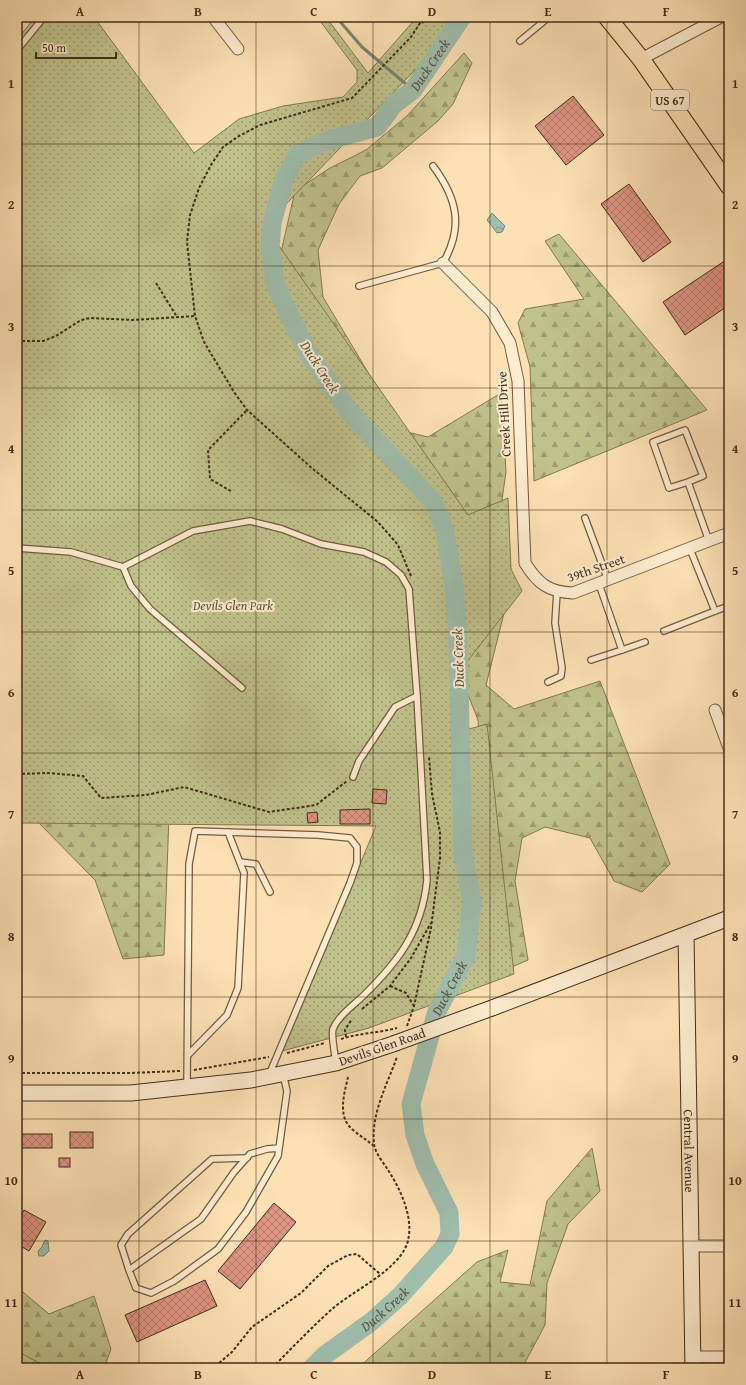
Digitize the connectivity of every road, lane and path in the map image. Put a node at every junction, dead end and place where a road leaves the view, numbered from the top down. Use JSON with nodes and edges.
{"nodes":[{"id":1,"x":44,"y":17,"type":"edge"},
{"id":2,"x":213,"y":17,"type":"edge"},
{"id":3,"x":424,"y":17,"type":"edge"},
{"id":4,"x":430,"y":17,"type":"edge"},
{"id":5,"x":549,"y":17,"type":"edge"},
{"id":6,"x":607,"y":17,"type":"edge"},
{"id":7,"x":721,"y":17,"type":"edge"},
{"id":8,"x":421,"y":24,"type":"junction"},
{"id":9,"x":520,"y":41,"type":"dead end"},
{"id":10,"x":238,"y":49,"type":"dead end"},
{"id":11,"x":17,"y":50,"type":"edge"},
{"id":12,"x":641,"y":59,"type":"junction"},
{"id":13,"x":433,"y":166,"type":"dead end"},
{"id":14,"x":729,"y":186,"type":"edge"},
{"id":15,"x":443,"y":263,"type":"junction"},
{"id":16,"x":156,"y":283,"type":"dead end"},
{"id":17,"x":359,"y":286,"type":"dead end"},
{"id":18,"x":196,"y":316,"type":"junction"},
{"id":19,"x":177,"y":317,"type":"junction"},
{"id":20,"x":17,"y":341,"type":"edge"},
{"id":21,"x":247,"y":410,"type":"junction"},
{"id":22,"x":688,"y":482,"type":"junction"},
{"id":23,"x":231,"y":491,"type":"dead end"},
{"id":24,"x":522,"y":517,"type":"joint"},
{"id":25,"x":585,"y":518,"type":"dead end"},
{"id":26,"x":729,"y":533,"type":"edge"},
{"id":27,"x":710,"y":541,"type":"junction"},
{"id":28,"x":17,"y":548,"type":"edge"},
{"id":29,"x":690,"y":549,"type":"junction"},
{"id":30,"x":122,"y":566,"type":"junction"},
{"id":31,"x":412,"y":582,"type":"dead end"},
{"id":32,"x":603,"y":582,"type":"junction"},
{"id":33,"x":557,"y":592,"type":"junction"},
{"id":34,"x":729,"y":606,"type":"edge"},
{"id":35,"x":715,"y":611,"type":"junction"},
{"id":36,"x":664,"y":631,"type":"dead end"},
{"id":37,"x":645,"y":642,"type":"dead end"},
{"id":38,"x":622,"y":650,"type":"junction"},
{"id":39,"x":591,"y":660,"type":"dead end"},
{"id":40,"x":548,"y":682,"type":"dead end"},
{"id":41,"x":242,"y":688,"type":"dead end"},
{"id":42,"x":417,"y":696,"type":"junction"},
{"id":43,"x":715,"y":710,"type":"dead end"},
{"id":44,"x":729,"y":748,"type":"edge"},
{"id":45,"x":429,"y":750,"type":"dead end"},
{"id":46,"x":17,"y":774,"type":"edge"},
{"id":47,"x":353,"y":777,"type":"joint"},
{"id":48,"x":228,"y":832,"type":"junction"},
{"id":49,"x":240,"y":862,"type":"junction"},
{"id":50,"x":270,"y":892,"type":"dead end"},
{"id":51,"x":729,"y":918,"type":"edge"},
{"id":52,"x":686,"y":934,"type":"junction"},
{"id":53,"x":390,"y":986,"type":"dead end"},
{"id":54,"x":414,"y":1006,"type":"junction"},
{"id":55,"x":397,"y":1028,"type":"dead end"},
{"id":56,"x":405,"y":1033,"type":"dead end"},
{"id":57,"x":334,"y":1041,"type":"junction"},
{"id":58,"x":396,"y":1049,"type":"junction"},
{"id":59,"x":188,"y":1054,"type":"junction"},
{"id":60,"x":277,"y":1056,"type":"junction"},
{"id":61,"x":336,"y":1063,"type":"junction"},
{"id":62,"x":187,"y":1071,"type":"junction"},
{"id":63,"x":17,"y":1073,"type":"edge"},
{"id":64,"x":276,"y":1075,"type":"junction"},
{"id":65,"x":348,"y":1077,"type":"dead end"},
{"id":66,"x":187,"y":1088,"type":"junction"},
{"id":67,"x":17,"y":1093,"type":"edge"},
{"id":68,"x":374,"y":1146,"type":"junction"},
{"id":69,"x":279,"y":1148,"type":"junction"},
{"id":70,"x":247,"y":1158,"type":"junction"},
{"id":71,"x":691,"y":1246,"type":"junction"},
{"id":72,"x":729,"y":1246,"type":"edge"},
{"id":73,"x":129,"y":1270,"type":"junction"},
{"id":74,"x":380,"y":1274,"type":"junction"},
{"id":75,"x":729,"y":1357,"type":"edge"},
{"id":76,"x":693,"y":1362,"type":"edge"},
{"id":77,"x":205,"y":1368,"type":"edge"},
{"id":78,"x":272,"y":1368,"type":"edge"}],
"edges":[{"from":1,"to":11,"type":"lane"},
{"from":2,"to":10,"type":"street"},
{"from":3,"to":8,"type":"path"},
{"from":4,"to":8,"type":"path"},
{"from":5,"to":9,"type":"lane"},
{"from":6,"to":12,"type":"main road","number":"US 67"},
{"from":7,"to":12,"type":"street"},
{"from":8,"to":18,"type":"path"},
{"from":12,"to":14,"type":"main road","number":"US 67"},
{"from":13,"to":15,"type":"lane"},
{"from":15,"to":17,"type":"lane"},
{"from":15,"to":24,"type":"street","name":"Creek Hill Drive"},
{"from":16,"to":19,"type":"path"},
{"from":18,"to":19,"type":"path"},
{"from":18,"to":21,"type":"path"},
{"from":19,"to":20,"type":"path"},
{"from":21,"to":23,"type":"path"},
{"from":21,"to":31,"type":"path"},
{"from":22,"to":22,"type":"lane"},
{"from":22,"to":27,"type":"lane"},
{"from":24,"to":33,"type":"street","name":"39th Street"},
{"from":25,"to":32,"type":"lane"},
{"from":26,"to":27,"type":"street","name":"39th Street"},
{"from":27,"to":29,"type":"street","name":"39th Street"},
{"from":28,"to":30,"type":"lane"},
{"from":29,"to":32,"type":"street","name":"39th Street"},
{"from":29,"to":35,"type":"lane"},
{"from":30,"to":41,"type":"lane"},
{"from":30,"to":42,"type":"lane"},
{"from":32,"to":33,"type":"street","name":"39th Street"},
{"from":32,"to":38,"type":"lane"},
{"from":33,"to":40,"type":"lane"},
{"from":34,"to":35,"type":"lane"},
{"from":35,"to":36,"type":"lane"},
{"from":37,"to":38,"type":"lane"},
{"from":38,"to":39,"type":"lane"},
{"from":42,"to":47,"type":"lane"},
{"from":42,"to":57,"type":"lane"},
{"from":43,"to":44,"type":"street"},
{"from":45,"to":54,"type":"path"},
{"from":46,"to":47,"type":"path"},
{"from":48,"to":49,"type":"lane"},
{"from":48,"to":59,"type":"lane"},
{"from":48,"to":60,"type":"lane"},
{"from":49,"to":50,"type":"lane"},
{"from":49,"to":59,"type":"lane"},
{"from":51,"to":52,"type":"main road","name":"Devils Glen Road"},
{"from":52,"to":58,"type":"main road","name":"Devils Glen Road","bridge":true},
{"from":52,"to":71,"type":"main road","name":"Central Avenue"},
{"from":53,"to":54,"type":"path"},
{"from":54,"to":56,"type":"path"},
{"from":55,"to":57,"type":"path"},
{"from":57,"to":60,"type":"path"},
{"from":57,"to":61,"type":"lane"},
{"from":58,"to":61,"type":"main road","name":"Devils Glen Road"},
{"from":58,"to":68,"type":"path"},
{"from":59,"to":62,"type":"lane"},
{"from":60,"to":62,"type":"path"},
{"from":60,"to":64,"type":"lane"},
{"from":61,"to":64,"type":"main road","name":"Devils Glen Road"},
{"from":62,"to":63,"type":"path"},
{"from":62,"to":66,"type":"lane"},
{"from":64,"to":66,"type":"main road","name":"Devils Glen Road"},
{"from":64,"to":69,"type":"lane"},
{"from":65,"to":68,"type":"path"},
{"from":66,"to":67,"type":"main road","name":"Devils Glen Road"},
{"from":68,"to":74,"type":"path"},
{"from":69,"to":70,"type":"lane"},
{"from":69,"to":73,"type":"lane"},
{"from":70,"to":73,"type":"lane"},
{"from":70,"to":73,"type":"lane"},
{"from":71,"to":72,"type":"street"},
{"from":71,"to":76,"type":"main road","name":"Central Avenue"},
{"from":74,"to":77,"type":"path"},
{"from":74,"to":78,"type":"path"},
{"from":75,"to":76,"type":"street"}]}
